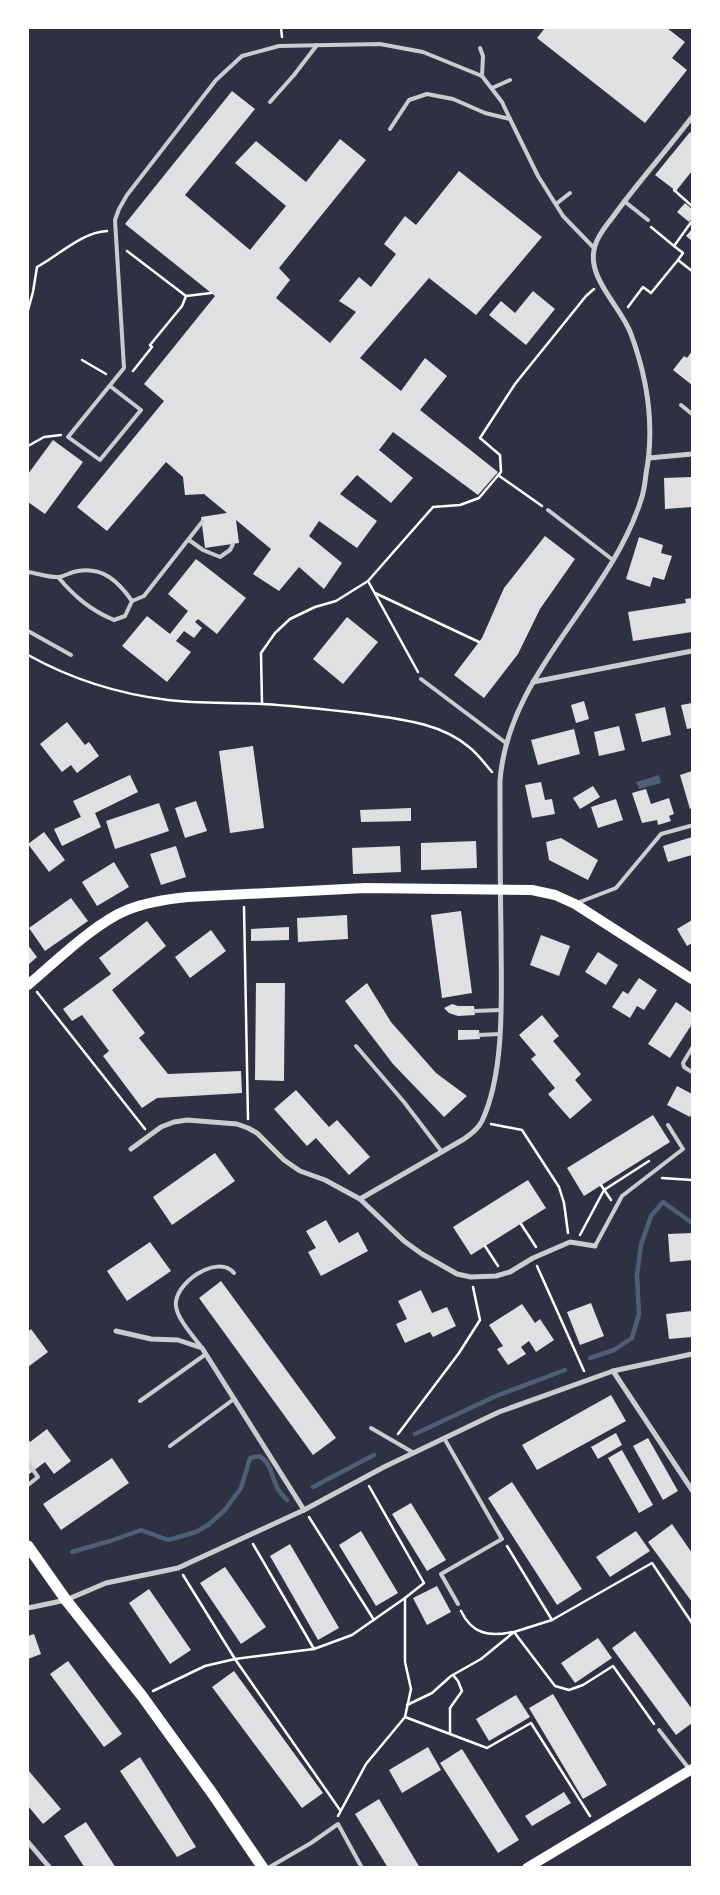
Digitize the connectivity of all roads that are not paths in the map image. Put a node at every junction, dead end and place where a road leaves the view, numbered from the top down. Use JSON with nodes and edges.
{"nodes":[{"id":1,"x":317,"y":45,"type":"junction"},
{"id":2,"x":480,"y":48,"type":"dead end"},
{"id":3,"x":482,"y":76,"type":"junction"},
{"id":4,"x":510,"y":80,"type":"dead end"},
{"id":5,"x":492,"y":88,"type":"junction"},
{"id":6,"x":270,"y":102,"type":"dead end"},
{"id":7,"x":692,"y":117,"type":"edge"},
{"id":8,"x":510,"y":119,"type":"junction"},
{"id":9,"x":390,"y":129,"type":"dead end"},
{"id":10,"x":570,"y":193,"type":"dead end"},
{"id":11,"x":624,"y":201,"type":"junction"},
{"id":12,"x":556,"y":204,"type":"junction"},
{"id":13,"x":647,"y":222,"type":"road end"},
{"id":14,"x":594,"y":248,"type":"junction"},
{"id":15,"x":110,"y":386,"type":"junction"},
{"id":16,"x":681,"y":406,"type":"dead end"},
{"id":17,"x":692,"y":414,"type":"edge"},
{"id":18,"x":692,"y":454,"type":"edge"},
{"id":19,"x":649,"y":458,"type":"junction"},
{"id":20,"x":548,"y":510,"type":"road end"},
{"id":21,"x":202,"y":522,"type":"dead end"},
{"id":22,"x":189,"y":540,"type":"junction"},
{"id":23,"x":233,"y":544,"type":"dead end"},
{"id":24,"x":614,"y":560,"type":"junction"},
{"id":25,"x":28,"y":572,"type":"edge"},
{"id":26,"x":58,"y":577,"type":"junction"},
{"id":27,"x":132,"y":601,"type":"junction"},
{"id":28,"x":28,"y":631,"type":"edge"},
{"id":29,"x":692,"y":651,"type":"edge"},
{"id":30,"x":71,"y":655,"type":"dead end"},
{"id":31,"x":421,"y":679,"type":"road end"},
{"id":32,"x":533,"y":682,"type":"junction"},
{"id":33,"x":506,"y":743,"type":"junction"},
{"id":34,"x":690,"y":826,"type":"dead end"},
{"id":35,"x":500,"y":889,"type":"junction"},
{"id":36,"x":575,"y":904,"type":"junction"},
{"id":37,"x":692,"y":979,"type":"edge"},
{"id":38,"x":29,"y":984,"type":"edge"},
{"id":39,"x":501,"y":1010,"type":"junction"},
{"id":40,"x":475,"y":1011,"type":"dead end"},
{"id":41,"x":500,"y":1034,"type":"junction"},
{"id":42,"x":479,"y":1035,"type":"dead end"},
{"id":43,"x":356,"y":1046,"type":"dead end"},
{"id":44,"x":692,"y":1048,"type":"edge"},
{"id":45,"x":692,"y":1072,"type":"edge"},
{"id":46,"x":668,"y":1126,"type":"dead end"},
{"id":47,"x":131,"y":1149,"type":"dead end"},
{"id":48,"x":442,"y":1152,"type":"junction"},
{"id":49,"x":360,"y":1199,"type":"junction"},
{"id":50,"x":595,"y":1246,"type":"joint"},
{"id":51,"x":234,"y":1273,"type":"dead end"},
{"id":52,"x":116,"y":1331,"type":"dead end"},
{"id":53,"x":202,"y":1348,"type":"junction"},
{"id":54,"x":206,"y":1354,"type":"junction"},
{"id":55,"x":692,"y":1354,"type":"edge"},
{"id":56,"x":613,"y":1371,"type":"junction"},
{"id":57,"x":234,"y":1399,"type":"junction"},
{"id":58,"x":140,"y":1401,"type":"dead end"},
{"id":59,"x":371,"y":1428,"type":"dead end"},
{"id":60,"x":444,"y":1438,"type":"junction"},
{"id":61,"x":170,"y":1446,"type":"dead end"},
{"id":62,"x":414,"y":1453,"type":"junction"},
{"id":63,"x":28,"y":1463,"type":"edge"},
{"id":64,"x":28,"y":1485,"type":"edge"},
{"id":65,"x":692,"y":1490,"type":"edge"},
{"id":66,"x":304,"y":1510,"type":"junction"},
{"id":67,"x":28,"y":1546,"type":"edge"},
{"id":68,"x":66,"y":1600,"type":"junction"},
{"id":69,"x":458,"y":1604,"type":"road end"},
{"id":70,"x":28,"y":1608,"type":"edge"},
{"id":71,"x":659,"y":1730,"type":"road end"},
{"id":72,"x":691,"y":1770,"type":"edge"},
{"id":73,"x":28,"y":1842,"type":"edge"},
{"id":74,"x":50,"y":1868,"type":"edge"},
{"id":75,"x":262,"y":1868,"type":"edge"},
{"id":76,"x":268,"y":1868,"type":"edge"},
{"id":77,"x":362,"y":1868,"type":"edge"},
{"id":78,"x":527,"y":1868,"type":"edge"}],
"edges":[{"from":1,"to":3,"type":"lane"},
{"from":1,"to":6,"type":"lane"},
{"from":1,"to":15,"type":"lane"},
{"from":2,"to":3,"type":"lane"},
{"from":3,"to":5,"type":"lane"},
{"from":4,"to":5,"type":"lane"},
{"from":5,"to":8,"type":"lane"},
{"from":7,"to":11,"type":"street"},
{"from":8,"to":9,"type":"lane"},
{"from":8,"to":12,"type":"lane"},
{"from":10,"to":12,"type":"lane"},
{"from":11,"to":13,"type":"lane"},
{"from":11,"to":14,"type":"street"},
{"from":12,"to":14,"type":"lane"},
{"from":14,"to":19,"type":"street"},
{"from":15,"to":15,"type":"lane"},
{"from":16,"to":17,"type":"lane"},
{"from":18,"to":19,"type":"street"},
{"from":19,"to":24,"type":"street"},
{"from":20,"to":24,"type":"lane"},
{"from":21,"to":22,"type":"lane"},
{"from":22,"to":23,"type":"lane"},
{"from":22,"to":27,"type":"lane"},
{"from":24,"to":32,"type":"street"},
{"from":25,"to":26,"type":"lane"},
{"from":26,"to":27,"type":"lane"},
{"from":26,"to":27,"type":"lane"},
{"from":28,"to":30,"type":"lane"},
{"from":29,"to":32,"type":"street"},
{"from":31,"to":33,"type":"lane"},
{"from":32,"to":33,"type":"street"},
{"from":33,"to":35,"type":"street"},
{"from":34,"to":36,"type":"lane"},
{"from":35,"to":36,"type":"main road"},
{"from":35,"to":38,"type":"main road"},
{"from":35,"to":39,"type":"street"},
{"from":36,"to":37,"type":"main road"},
{"from":39,"to":40,"type":"lane"},
{"from":39,"to":41,"type":"street"},
{"from":41,"to":42,"type":"lane"},
{"from":41,"to":48,"type":"street"},
{"from":43,"to":48,"type":"lane"},
{"from":44,"to":45,"type":"lane"},
{"from":46,"to":50,"type":"lane"},
{"from":47,"to":49,"type":"street"},
{"from":48,"to":49,"type":"street"},
{"from":49,"to":50,"type":"street"},
{"from":51,"to":53,"type":"lane"},
{"from":52,"to":53,"type":"street"},
{"from":53,"to":54,"type":"street"},
{"from":54,"to":57,"type":"street"},
{"from":54,"to":58,"type":"lane"},
{"from":55,"to":56,"type":"street"},
{"from":56,"to":60,"type":"street"},
{"from":56,"to":65,"type":"street"},
{"from":57,"to":61,"type":"lane"},
{"from":57,"to":66,"type":"street"},
{"from":59,"to":62,"type":"lane"},
{"from":60,"to":62,"type":"street"},
{"from":60,"to":69,"type":"lane"},
{"from":62,"to":66,"type":"street"},
{"from":63,"to":64,"type":"lane"},
{"from":66,"to":68,"type":"street"},
{"from":67,"to":68,"type":"main road"},
{"from":68,"to":70,"type":"street"},
{"from":68,"to":75,"type":"main road"},
{"from":71,"to":72,"type":"lane"},
{"from":72,"to":78,"type":"main road"},
{"from":73,"to":74,"type":"street"},
{"from":76,"to":77,"type":"lane"}]}
